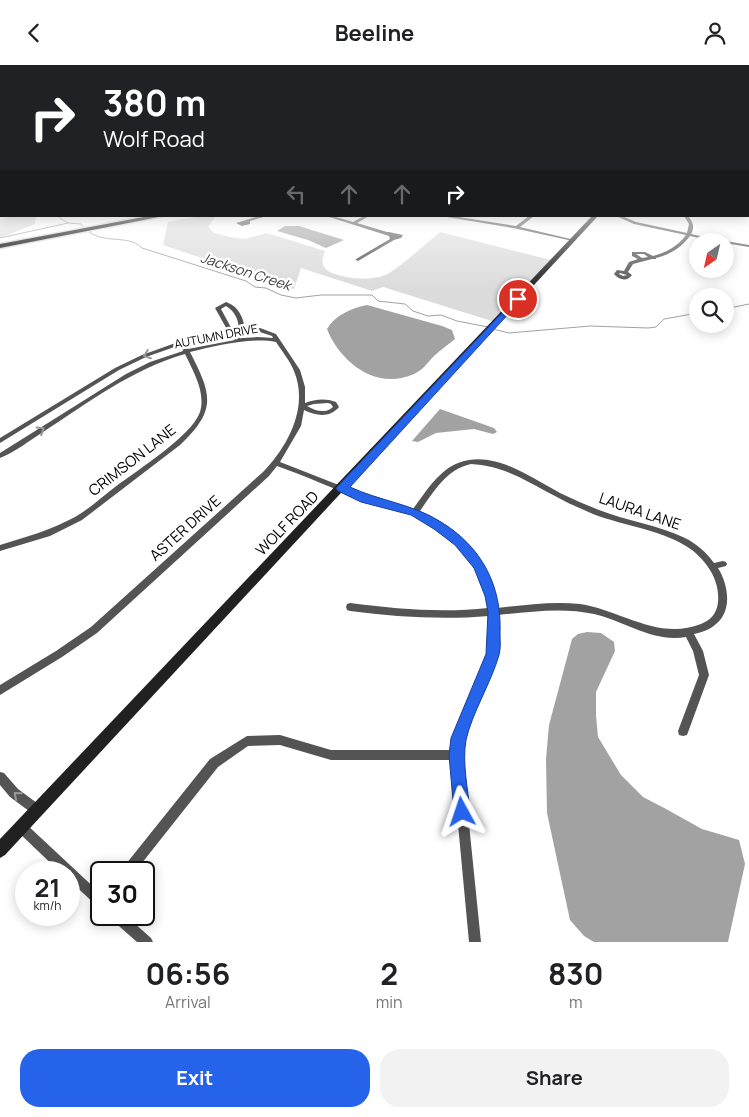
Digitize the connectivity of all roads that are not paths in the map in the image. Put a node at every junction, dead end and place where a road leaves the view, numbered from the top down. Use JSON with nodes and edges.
{"nodes":[{"id":1,"x":156,"y":217,"type":"edge"},
{"id":2,"x":262,"y":217,"type":"edge"},
{"id":3,"x":332,"y":217,"type":"edge"},
{"id":4,"x":365,"y":217,"type":"edge"},
{"id":5,"x":449,"y":217,"type":"edge"},
{"id":6,"x":531,"y":217,"type":"edge"},
{"id":7,"x":594,"y":217,"type":"edge"},
{"id":8,"x":621,"y":217,"type":"edge"},
{"id":9,"x":687,"y":217,"type":"edge"},
{"id":10,"x":248,"y":221,"type":"dead end"},
{"id":11,"x":355,"y":223,"type":"junction"},
{"id":12,"x":518,"y":228,"type":"junction"},
{"id":13,"x":389,"y":233,"type":"junction"},
{"id":14,"x":690,"y":233,"type":"edge"},
{"id":15,"x":689,"y":235,"type":"joint"},
{"id":16,"x":392,"y":239,"type":"junction"},
{"id":17,"x":572,"y":241,"type":"junction"},
{"id":18,"x":734,"y":244,"type":"edge"},
{"id":19,"x":0,"y":246,"type":"edge"},
{"id":20,"x":749,"y":247,"type":"edge"},
{"id":21,"x":654,"y":258,"type":"junction"},
{"id":22,"x":358,"y":260,"type":"dead end"},
{"id":23,"x":642,"y":260,"type":"junction"},
{"id":24,"x":625,"y":272,"type":"dead end"},
{"id":25,"x":241,"y":332,"type":"junction"},
{"id":26,"x":230,"y":334,"type":"junction"},
{"id":27,"x":276,"y":340,"type":"junction"},
{"id":28,"x":240,"y":341,"type":"junction"},
{"id":29,"x":181,"y":343,"type":"junction"},
{"id":30,"x":186,"y":351,"type":"junction"},
{"id":31,"x":0,"y":441,"type":"edge"},
{"id":32,"x":0,"y":456,"type":"edge"},
{"id":33,"x":276,"y":463,"type":"junction"},
{"id":34,"x":342,"y":488,"type":"junction"},
{"id":35,"x":414,"y":512,"type":"junction"},
{"id":36,"x":0,"y":548,"type":"edge"},
{"id":37,"x":723,"y":565,"type":"dead end"},
{"id":38,"x":712,"y":566,"type":"junction"},
{"id":39,"x":350,"y":607,"type":"dead end"},
{"id":40,"x":494,"y":612,"type":"junction"},
{"id":41,"x":689,"y":633,"type":"junction"},
{"id":42,"x":0,"y":690,"type":"edge"},
{"id":43,"x":683,"y":731,"type":"dead end"},
{"id":44,"x":456,"y":755,"type":"junction"},
{"id":45,"x":0,"y":777,"type":"edge"},
{"id":46,"x":37,"y":810,"type":"junction"},
{"id":47,"x":21,"y":827,"type":"junction"},
{"id":48,"x":3,"y":841,"type":"edge"},
{"id":49,"x":136,"y":861,"type":"edge"},
{"id":50,"x":90,"y":892,"type":"edge"},
{"id":51,"x":128,"y":926,"type":"edge"},
{"id":52,"x":147,"y":942,"type":"edge"},
{"id":53,"x":475,"y":942,"type":"edge"}],
"edges":[{"from":1,"to":19,"type":"main road"},
{"from":2,"to":10,"type":"street"},
{"from":3,"to":11,"type":"street"},
{"from":4,"to":11,"type":"street"},
{"from":5,"to":12,"type":"street"},
{"from":6,"to":12,"type":"street"},
{"from":7,"to":17,"type":"main road","name":"WOLF ROAD"},
{"from":8,"to":15,"type":"street"},
{"from":9,"to":14,"type":"street"},
{"from":11,"to":13,"type":"street"},
{"from":12,"to":17,"type":"street"},
{"from":13,"to":16,"type":"street"},
{"from":13,"to":16,"type":"street"},
{"from":15,"to":21,"type":"street"},
{"from":16,"to":22,"type":"street"},
{"from":17,"to":34,"type":"main road","name":"WOLF ROAD"},
{"from":18,"to":20,"type":"street"},
{"from":21,"to":23,"type":"street"},
{"from":21,"to":23,"type":"street"},
{"from":23,"to":24,"type":"street"},
{"from":25,"to":26,"type":"street","name":"AUTUMN DRIVE"},
{"from":25,"to":26,"type":"street"},
{"from":25,"to":27,"type":"street","name":"AUTUMN DRIVE"},
{"from":25,"to":28,"type":"street"},
{"from":26,"to":28,"type":"street"},
{"from":26,"to":29,"type":"street","name":"AUTUMN DRIVE"},
{"from":27,"to":28,"type":"street","name":"AUTUMN DRIVE"},
{"from":27,"to":33,"type":"street","name":"ASTER DRIVE"},
{"from":28,"to":30,"type":"street","name":"AUTUMN DRIVE"},
{"from":29,"to":30,"type":"street","name":"CRIMSON LANE"},
{"from":29,"to":31,"type":"street","name":"AUTUMN DRIVE","one_way":true},
{"from":32,"to":30,"type":"street","name":"AUTUMN DRIVE","one_way":true},
{"from":30,"to":36,"type":"street","name":"CRIMSON LANE"},
{"from":33,"to":34,"type":"street"},
{"from":33,"to":42,"type":"street","name":"ASTER DRIVE"},
{"from":34,"to":35,"type":"street"},
{"from":34,"to":46,"type":"main road","name":"WOLF ROAD"},
{"from":35,"to":38,"type":"street","name":"LAURA LANE"},
{"from":35,"to":40,"type":"street"},
{"from":37,"to":38,"type":"street"},
{"from":38,"to":41,"type":"street","name":"LAURA LANE"},
{"from":39,"to":40,"type":"street","name":"LAURA LANE"},
{"from":40,"to":41,"type":"street","name":"LAURA LANE"},
{"from":40,"to":44,"type":"street"},
{"from":41,"to":43,"type":"street"},
{"from":44,"to":49,"type":"street"},
{"from":44,"to":53,"type":"street"},
{"from":46,"to":45,"type":"street","one_way":true},
{"from":46,"to":47,"type":"main road","name":"WOLF ROAD"},
{"from":47,"to":48,"type":"main road","name":"WOLF ROAD"},
{"from":47,"to":50,"type":"street"},
{"from":51,"to":52,"type":"street"}]}
